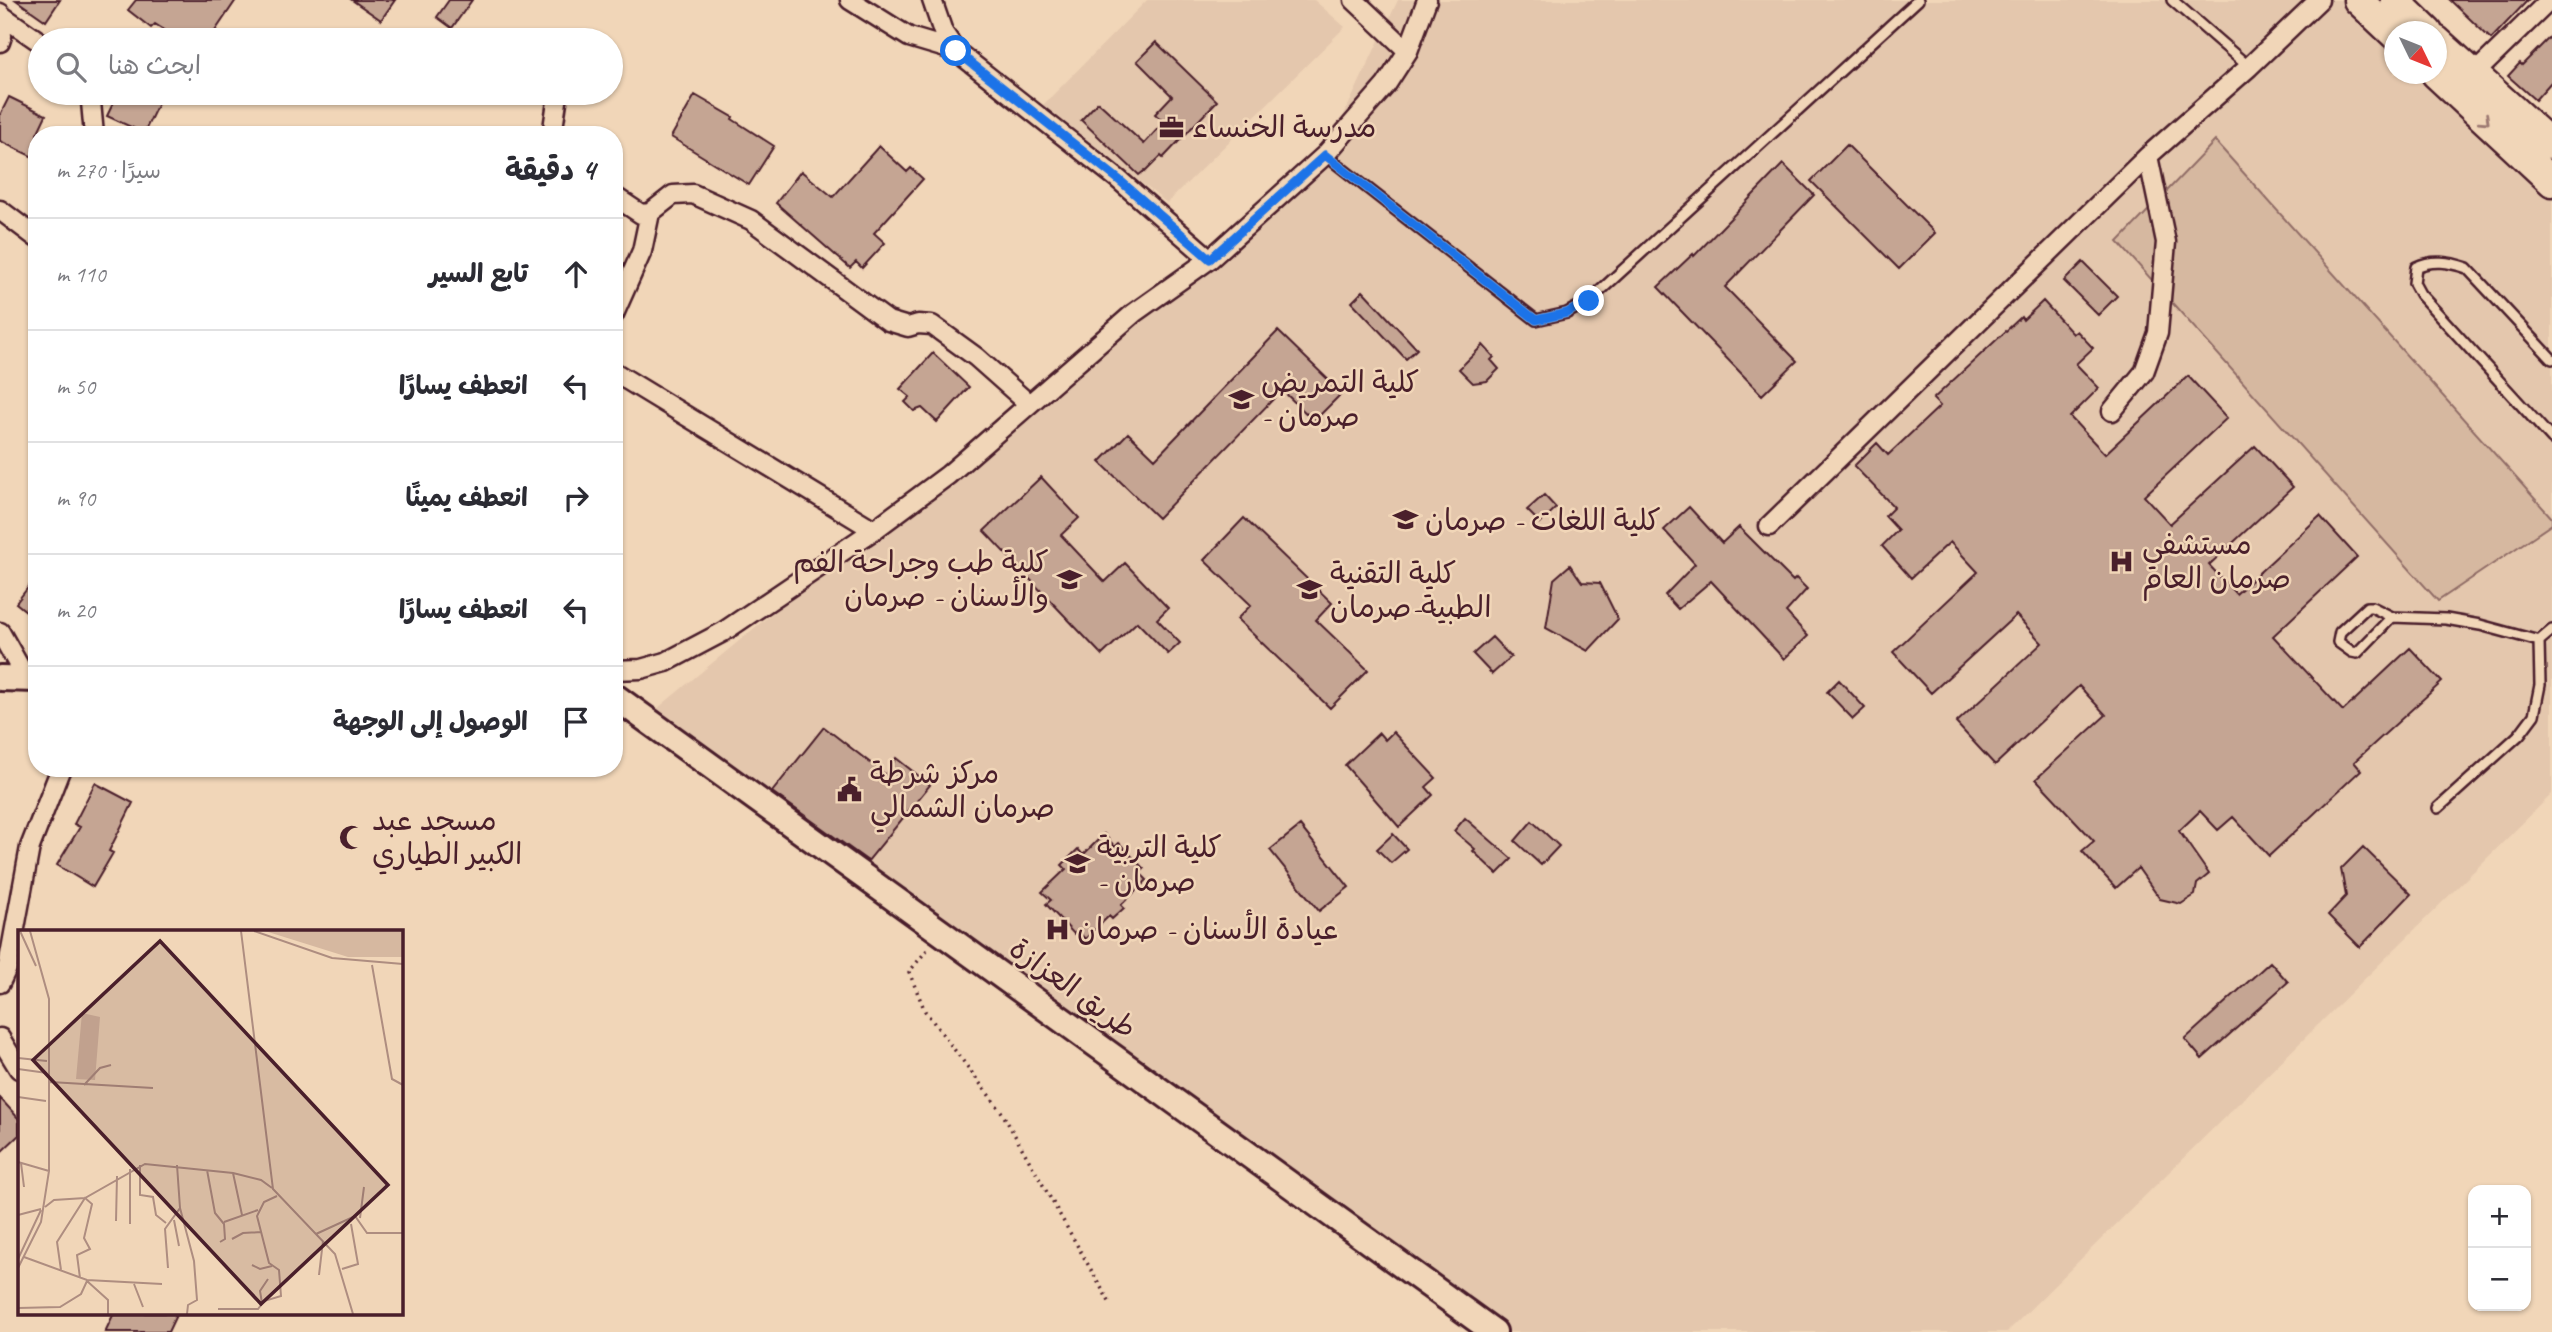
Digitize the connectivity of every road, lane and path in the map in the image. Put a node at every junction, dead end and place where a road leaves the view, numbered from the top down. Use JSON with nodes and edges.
{"nodes":[{"id":1,"x":850,"y":0,"type":"edge"},
{"id":2,"x":932,"y":0,"type":"edge"},
{"id":3,"x":1354,"y":0,"type":"edge"},
{"id":4,"x":1427,"y":0,"type":"edge"},
{"id":5,"x":1918,"y":0,"type":"edge"},
{"id":6,"x":2172,"y":0,"type":"edge"},
{"id":7,"x":2319,"y":0,"type":"edge"},
{"id":8,"x":2358,"y":0,"type":"edge"},
{"id":9,"x":2550,"y":0,"type":"edge"},
{"id":10,"x":2403,"y":11,"type":"edge"},
{"id":11,"x":1,"y":14,"type":"edge"},
{"id":12,"x":28,"y":33,"type":"edge"},
{"id":13,"x":0,"y":42,"type":"edge"},
{"id":14,"x":2447,"y":50,"type":"edge"},
{"id":15,"x":956,"y":51,"type":"junction"},
{"id":16,"x":1408,"y":51,"type":"junction"},
{"id":17,"x":2249,"y":67,"type":"junction"},
{"id":18,"x":2473,"y":75,"type":"junction"},
{"id":19,"x":2447,"y":84,"type":"edge"},
{"id":20,"x":91,"y":105,"type":"edge"},
{"id":21,"x":556,"y":105,"type":"edge"},
{"id":22,"x":93,"y":126,"type":"edge"},
{"id":23,"x":553,"y":126,"type":"edge"},
{"id":24,"x":2552,"y":145,"type":"edge"},
{"id":25,"x":1325,"y":155,"type":"junction"},
{"id":26,"x":2148,"y":156,"type":"junction"},
{"id":27,"x":2552,"y":182,"type":"edge"},
{"id":28,"x":623,"y":203,"type":"edge"},
{"id":29,"x":0,"y":210,"type":"edge"},
{"id":30,"x":650,"y":213,"type":"junction"},
{"id":31,"x":28,"y":231,"type":"edge"},
{"id":32,"x":1210,"y":259,"type":"junction"},
{"id":33,"x":623,"y":294,"type":"edge"},
{"id":34,"x":2552,"y":359,"type":"edge"},
{"id":35,"x":623,"y":377,"type":"edge"},
{"id":36,"x":1029,"y":404,"type":"junction"},
{"id":37,"x":2112,"y":411,"type":"dead end"},
{"id":38,"x":2552,"y":439,"type":"edge"},
{"id":39,"x":1769,"y":526,"type":"dead end"},
{"id":40,"x":874,"y":530,"type":"junction"},
{"id":41,"x":2392,"y":617,"type":"junction"},
{"id":42,"x":2552,"y":630,"type":"edge"},
{"id":43,"x":0,"y":632,"type":"edge"},
{"id":44,"x":2539,"y":641,"type":"junction"},
{"id":45,"x":623,"y":670,"type":"edge"},
{"id":46,"x":28,"y":673,"type":"edge"},
{"id":47,"x":0,"y":678,"type":"edge"},
{"id":48,"x":28,"y":679,"type":"edge"},
{"id":49,"x":623,"y":702,"type":"edge"},
{"id":50,"x":57,"y":777,"type":"edge"},
{"id":51,"x":2438,"y":808,"type":"dead end"},
{"id":52,"x":942,"y":932,"type":"junction"},
{"id":53,"x":0,"y":983,"type":"edge"},
{"id":54,"x":0,"y":1038,"type":"edge"},
{"id":55,"x":18,"y":1067,"type":"edge"},
{"id":56,"x":1111,"y":1305,"type":"dead end"},
{"id":57,"x":1494,"y":1332,"type":"edge"}],
"edges":[{"from":1,"to":15,"type":"street"},
{"from":2,"to":15,"type":"street"},
{"from":3,"to":16,"type":"street"},
{"from":4,"to":16,"type":"street"},
{"from":5,"to":25,"type":"lane"},
{"from":6,"to":17,"type":"lane"},
{"from":7,"to":17,"type":"street"},
{"from":8,"to":10,"type":"main road"},
{"from":9,"to":18,"type":"street"},
{"from":11,"to":12,"type":"street"},
{"from":11,"to":13,"type":"street"},
{"from":14,"to":18,"type":"main road"},
{"from":15,"to":32,"type":"street"},
{"from":16,"to":25,"type":"street"},
{"from":17,"to":26,"type":"street"},
{"from":18,"to":24,"type":"main road"},
{"from":19,"to":27,"type":"main road","one_way":true},
{"from":20,"to":22,"type":"street"},
{"from":21,"to":23,"type":"street"},
{"from":25,"to":32,"type":"street"},
{"from":26,"to":37,"type":"street"},
{"from":26,"to":39,"type":"street"},
{"from":28,"to":30,"type":"street"},
{"from":29,"to":31,"type":"street"},
{"from":30,"to":33,"type":"street"},
{"from":30,"to":36,"type":"street"},
{"from":32,"to":36,"type":"street"},
{"from":34,"to":38,"type":"lane"},
{"from":35,"to":40,"type":"street"},
{"from":36,"to":40,"type":"street"},
{"from":40,"to":45,"type":"street"},
{"from":41,"to":41,"type":"lane"},
{"from":41,"to":44,"type":"lane"},
{"from":42,"to":44,"type":"lane"},
{"from":43,"to":46,"type":"street"},
{"from":44,"to":51,"type":"lane"},
{"from":47,"to":48,"type":"street"},
{"from":49,"to":52,"type":"street","name":"طريق العزازة"},
{"from":50,"to":53,"type":"street"},
{"from":52,"to":56,"type":"path"},
{"from":52,"to":57,"type":"street","name":"طريق العزازة"},
{"from":54,"to":55,"type":"street"}]}
